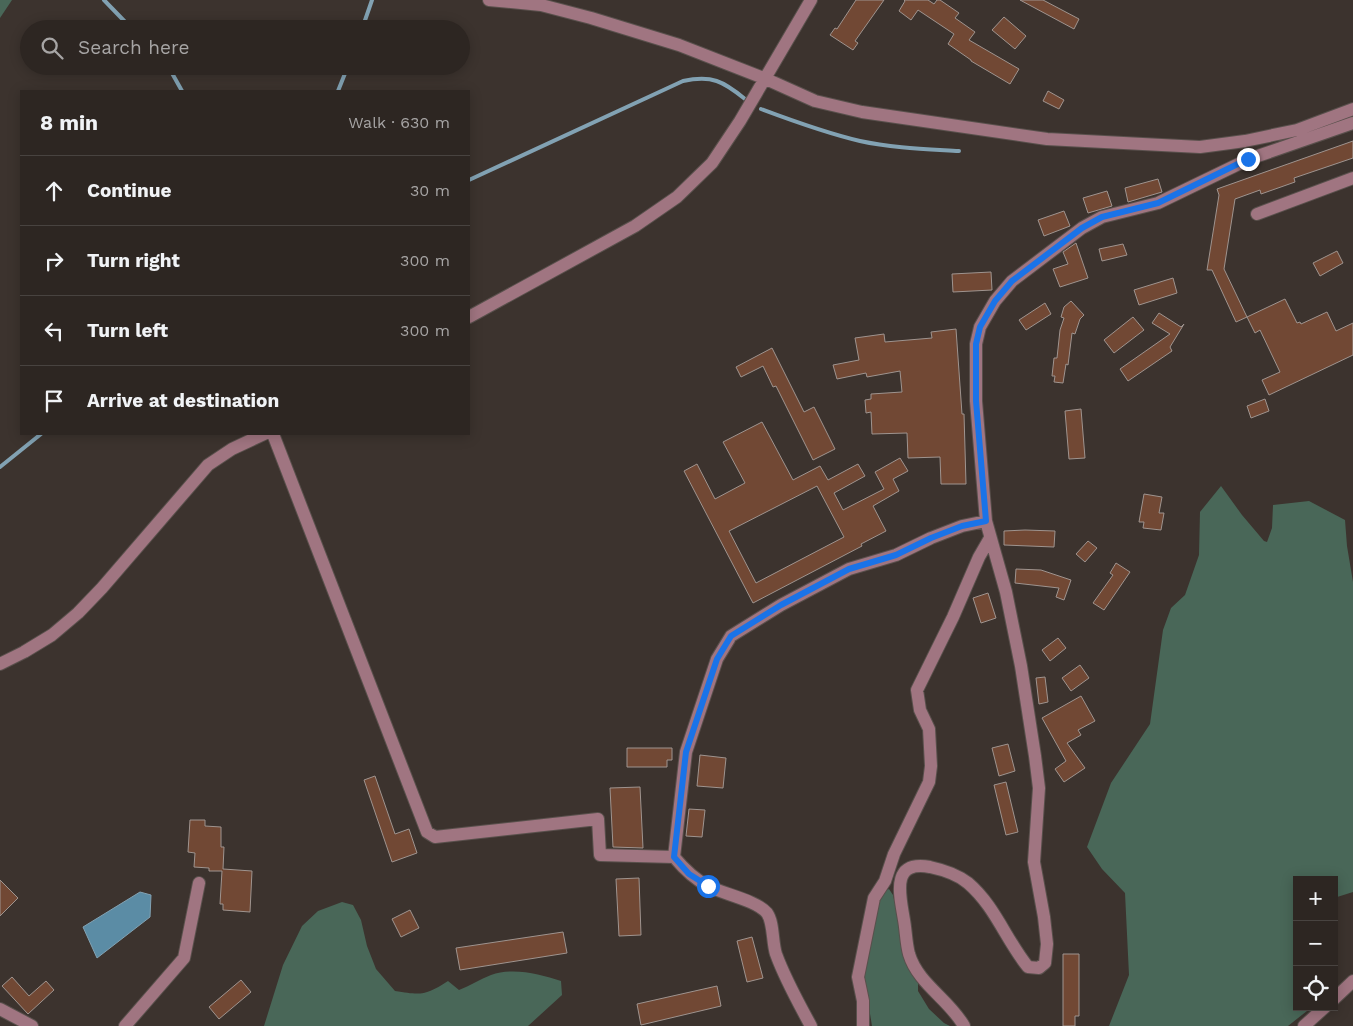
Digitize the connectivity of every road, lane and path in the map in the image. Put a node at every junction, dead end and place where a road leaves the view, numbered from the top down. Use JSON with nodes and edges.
{"nodes":[{"id":1,"x":489,"y":0,"type":"edge"},
{"id":2,"x":811,"y":0,"type":"edge"},
{"id":3,"x":766,"y":79,"type":"junction"},
{"id":4,"x":1353,"y":110,"type":"edge"},
{"id":5,"x":1353,"y":123,"type":"edge"},
{"id":6,"x":1353,"y":178,"type":"edge"},
{"id":7,"x":1257,"y":214,"type":"dead end"},
{"id":8,"x":470,"y":316,"type":"edge"},
{"id":9,"x":262,"y":435,"type":"edge"},
{"id":10,"x":273,"y":435,"type":"edge"},
{"id":11,"x":986,"y":521,"type":"junction"},
{"id":12,"x":990,"y":538,"type":"junction"},
{"id":13,"x":0,"y":664,"type":"edge"},
{"id":14,"x":674,"y":857,"type":"junction"},
{"id":15,"x":198,"y":883,"type":"dead end"},
{"id":16,"x":1353,"y":980,"type":"edge"},
{"id":17,"x":1338,"y":996,"type":"edge"},
{"id":18,"x":0,"y":1009,"type":"edge"},
{"id":19,"x":1321,"y":1011,"type":"edge"},
{"id":20,"x":32,"y":1026,"type":"edge"},
{"id":21,"x":125,"y":1026,"type":"edge"},
{"id":22,"x":811,"y":1026,"type":"edge"},
{"id":23,"x":864,"y":1026,"type":"edge"},
{"id":24,"x":964,"y":1026,"type":"edge"},
{"id":25,"x":1304,"y":1026,"type":"edge"}],
"edges":[{"from":1,"to":3,"type":"street"},
{"from":2,"to":3,"type":"street"},
{"from":3,"to":4,"type":"street"},
{"from":3,"to":8,"type":"street"},
{"from":5,"to":11,"type":"street"},
{"from":6,"to":7,"type":"street"},
{"from":9,"to":13,"type":"street"},
{"from":10,"to":14,"type":"street"},
{"from":11,"to":12,"type":"street"},
{"from":11,"to":14,"type":"street"},
{"from":12,"to":23,"type":"street"},
{"from":12,"to":24,"type":"street"},
{"from":14,"to":22,"type":"street"},
{"from":15,"to":21,"type":"street"},
{"from":16,"to":17,"type":"street"},
{"from":18,"to":20,"type":"street"},
{"from":19,"to":25,"type":"street"}]}
